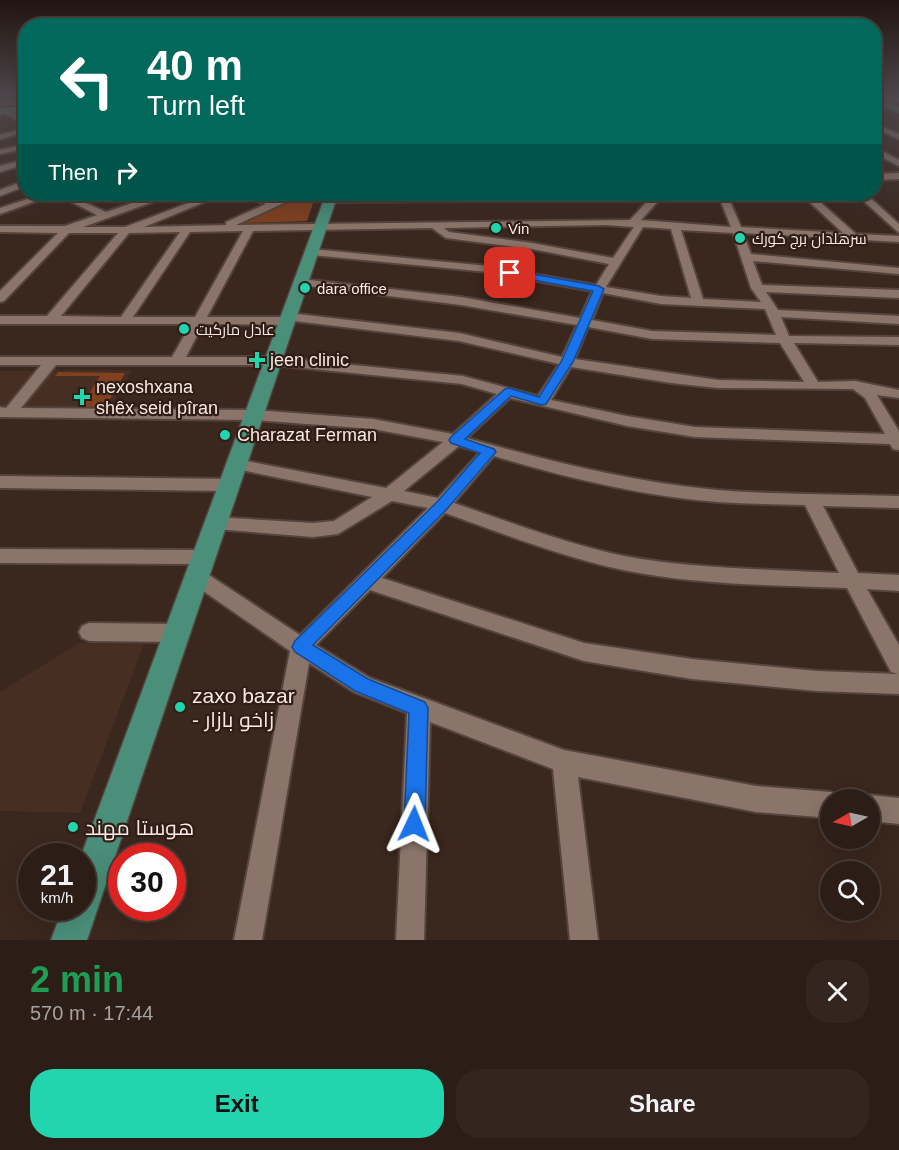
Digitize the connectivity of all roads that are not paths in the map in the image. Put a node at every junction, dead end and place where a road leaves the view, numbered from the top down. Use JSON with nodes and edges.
{"nodes":[{"id":1,"x":18,"y":148,"type":"edge"},
{"id":2,"x":0,"y":153,"type":"edge"},
{"id":3,"x":882,"y":154,"type":"edge"},
{"id":4,"x":899,"y":156,"type":"edge"},
{"id":5,"x":882,"y":157,"type":"edge"},
{"id":6,"x":888,"y":157,"type":"junction"},
{"id":7,"x":0,"y":160,"type":"edge"},
{"id":8,"x":899,"y":163,"type":"edge"},
{"id":9,"x":18,"y":164,"type":"edge"},
{"id":10,"x":14,"y":165,"type":"junction"},
{"id":11,"x":0,"y":169,"type":"edge"},
{"id":12,"x":899,"y":176,"type":"edge"},
{"id":13,"x":882,"y":177,"type":"edge"},
{"id":14,"x":0,"y":179,"type":"edge"},
{"id":15,"x":18,"y":183,"type":"edge"},
{"id":16,"x":18,"y":186,"type":"edge"},
{"id":17,"x":0,"y":193,"type":"edge"},
{"id":18,"x":30,"y":201,"type":"edge"},
{"id":19,"x":75,"y":201,"type":"edge"},
{"id":20,"x":141,"y":201,"type":"edge"},
{"id":21,"x":201,"y":201,"type":"edge"},
{"id":22,"x":266,"y":201,"type":"edge"},
{"id":23,"x":281,"y":201,"type":"edge"},
{"id":24,"x":330,"y":201,"type":"edge"},
{"id":25,"x":459,"y":201,"type":"edge"},
{"id":26,"x":498,"y":201,"type":"edge"},
{"id":27,"x":586,"y":201,"type":"edge"},
{"id":28,"x":654,"y":201,"type":"edge"},
{"id":29,"x":726,"y":201,"type":"edge"},
{"id":30,"x":814,"y":201,"type":"edge"},
{"id":31,"x":868,"y":201,"type":"edge"},
{"id":32,"x":274,"y":204,"type":"junction"},
{"id":33,"x":613,"y":207,"type":"edge"},
{"id":34,"x":0,"y":211,"type":"edge"},
{"id":35,"x":477,"y":211,"type":"junction"},
{"id":36,"x":103,"y":214,"type":"junction"},
{"id":37,"x":637,"y":223,"type":"junction"},
{"id":38,"x":433,"y":224,"type":"junction"},
{"id":39,"x":322,"y":226,"type":"junction"},
{"id":40,"x":675,"y":226,"type":"junction"},
{"id":41,"x":250,"y":227,"type":"junction"},
{"id":42,"x":223,"y":228,"type":"junction"},
{"id":43,"x":0,"y":229,"type":"edge"},
{"id":44,"x":187,"y":229,"type":"junction"},
{"id":45,"x":126,"y":230,"type":"junction"},
{"id":46,"x":737,"y":230,"type":"junction"},
{"id":47,"x":899,"y":230,"type":"edge"},
{"id":48,"x":66,"y":231,"type":"junction"},
{"id":49,"x":854,"y":237,"type":"junction"},
{"id":50,"x":899,"y":239,"type":"edge"},
{"id":51,"x":312,"y":252,"type":"junction"},
{"id":52,"x":748,"y":257,"type":"junction"},
{"id":53,"x":614,"y":262,"type":"junction"},
{"id":54,"x":899,"y":271,"type":"edge"},
{"id":55,"x":302,"y":282,"type":"junction"},
{"id":56,"x":757,"y":288,"type":"junction"},
{"id":57,"x":599,"y":289,"type":"junction"},
{"id":58,"x":899,"y":294,"type":"edge"},
{"id":59,"x":0,"y":298,"type":"edge"},
{"id":60,"x":698,"y":302,"type":"junction"},
{"id":61,"x":772,"y":309,"type":"junction"},
{"id":62,"x":288,"y":319,"type":"junction"},
{"id":63,"x":0,"y":320,"type":"edge"},
{"id":64,"x":51,"y":320,"type":"junction"},
{"id":65,"x":125,"y":320,"type":"junction"},
{"id":66,"x":899,"y":320,"type":"edge"},
{"id":67,"x":200,"y":321,"type":"junction"},
{"id":68,"x":586,"y":322,"type":"junction"},
{"id":69,"x":785,"y":340,"type":"junction"},
{"id":70,"x":899,"y":340,"type":"edge"},
{"id":71,"x":0,"y":361,"type":"edge"},
{"id":72,"x":52,"y":361,"type":"junction"},
{"id":73,"x":177,"y":361,"type":"junction"},
{"id":74,"x":273,"y":361,"type":"junction"},
{"id":75,"x":567,"y":362,"type":"junction"},
{"id":76,"x":814,"y":386,"type":"junction"},
{"id":77,"x":863,"y":388,"type":"junction"},
{"id":78,"x":509,"y":391,"type":"junction"},
{"id":79,"x":899,"y":394,"type":"edge"},
{"id":80,"x":542,"y":402,"type":"junction"},
{"id":81,"x":5,"y":412,"type":"edge"},
{"id":82,"x":254,"y":415,"type":"junction"},
{"id":83,"x":456,"y":440,"type":"junction"},
{"id":84,"x":897,"y":442,"type":"edge"},
{"id":85,"x":489,"y":452,"type":"junction"},
{"id":86,"x":232,"y":475,"type":"junction"},
{"id":87,"x":0,"y":482,"type":"edge"},
{"id":88,"x":390,"y":494,"type":"junction"},
{"id":89,"x":811,"y":499,"type":"junction"},
{"id":90,"x":899,"y":502,"type":"edge"},
{"id":91,"x":442,"y":506,"type":"junction"},
{"id":92,"x":215,"y":523,"type":"junction"},
{"id":93,"x":0,"y":556,"type":"edge"},
{"id":94,"x":200,"y":567,"type":"junction"},
{"id":95,"x":368,"y":581,"type":"junction"},
{"id":96,"x":853,"y":582,"type":"junction"},
{"id":97,"x":899,"y":583,"type":"edge"},
{"id":98,"x":89,"y":632,"type":"dead end"},
{"id":99,"x":176,"y":633,"type":"junction"},
{"id":100,"x":301,"y":647,"type":"junction"},
{"id":101,"x":899,"y":665,"type":"edge"},
{"id":102,"x":899,"y":684,"type":"edge"},
{"id":103,"x":419,"y":708,"type":"junction"},
{"id":104,"x":564,"y":762,"type":"junction"},
{"id":105,"x":820,"y":804,"type":"edge"},
{"id":106,"x":880,"y":809,"type":"edge"},
{"id":107,"x":899,"y":811,"type":"edge"},
{"id":108,"x":96,"y":862,"type":"edge"},
{"id":109,"x":76,"y":921,"type":"edge"},
{"id":110,"x":69,"y":940,"type":"edge"},
{"id":111,"x":248,"y":940,"type":"edge"},
{"id":112,"x":410,"y":940,"type":"edge"},
{"id":113,"x":584,"y":940,"type":"edge"}],
"edges":[{"from":1,"to":2,"type":"street"},
{"from":3,"to":6,"type":"street"},
{"from":4,"to":6,"type":"street"},
{"from":5,"to":6,"type":"street"},
{"from":6,"to":8,"type":"street"},
{"from":7,"to":10,"type":"street"},
{"from":9,"to":10,"type":"street"},
{"from":10,"to":11,"type":"street"},
{"from":12,"to":13,"type":"street"},
{"from":14,"to":15,"type":"street"},
{"from":16,"to":17,"type":"street"},
{"from":18,"to":34,"type":"street"},
{"from":19,"to":36,"type":"street"},
{"from":20,"to":36,"type":"street"},
{"from":21,"to":45,"type":"street"},
{"from":22,"to":32,"type":"street"},
{"from":23,"to":32,"type":"street"},
{"from":24,"to":39,"type":"main road"},
{"from":25,"to":35,"type":"street"},
{"from":26,"to":35,"type":"street"},
{"from":27,"to":33,"type":"street"},
{"from":28,"to":37,"type":"street"},
{"from":29,"to":46,"type":"street"},
{"from":30,"to":49,"type":"street"},
{"from":31,"to":47,"type":"street"},
{"from":32,"to":42,"type":"street"},
{"from":33,"to":35,"type":"street"},
{"from":33,"to":37,"type":"street"},
{"from":35,"to":38,"type":"street"},
{"from":36,"to":48,"type":"street"},
{"from":37,"to":40,"type":"street"},
{"from":37,"to":53,"type":"street"},
{"from":38,"to":39,"type":"street"},
{"from":38,"to":53,"type":"street"},
{"from":39,"to":41,"type":"street"},
{"from":39,"to":51,"type":"main road"},
{"from":40,"to":46,"type":"street"},
{"from":40,"to":60,"type":"street"},
{"from":41,"to":42,"type":"street"},
{"from":41,"to":67,"type":"street"},
{"from":42,"to":44,"type":"street"},
{"from":43,"to":48,"type":"street"},
{"from":44,"to":45,"type":"street"},
{"from":44,"to":65,"type":"street"},
{"from":45,"to":48,"type":"street"},
{"from":45,"to":64,"type":"street"},
{"from":46,"to":49,"type":"street"},
{"from":46,"to":52,"type":"street"},
{"from":48,"to":59,"type":"street"},
{"from":49,"to":50,"type":"street"},
{"from":51,"to":55,"type":"main road"},
{"from":51,"to":57,"type":"street"},
{"from":52,"to":54,"type":"street"},
{"from":52,"to":56,"type":"street"},
{"from":53,"to":57,"type":"street"},
{"from":55,"to":62,"type":"main road"},
{"from":55,"to":68,"type":"street"},
{"from":56,"to":58,"type":"street"},
{"from":56,"to":61,"type":"street"},
{"from":57,"to":60,"type":"street"},
{"from":57,"to":68,"type":"street"},
{"from":60,"to":61,"type":"street"},
{"from":61,"to":66,"type":"street"},
{"from":61,"to":69,"type":"street"},
{"from":62,"to":67,"type":"street"},
{"from":62,"to":74,"type":"main road"},
{"from":62,"to":75,"type":"street"},
{"from":63,"to":64,"type":"street"},
{"from":64,"to":65,"type":"street"},
{"from":65,"to":67,"type":"street"},
{"from":67,"to":73,"type":"street"},
{"from":68,"to":69,"type":"street"},
{"from":68,"to":75,"type":"street"},
{"from":69,"to":70,"type":"street"},
{"from":69,"to":76,"type":"street"},
{"from":71,"to":72,"type":"street"},
{"from":72,"to":73,"type":"street"},
{"from":72,"to":81,"type":"street"},
{"from":73,"to":74,"type":"street"},
{"from":74,"to":78,"type":"street"},
{"from":74,"to":82,"type":"main road"},
{"from":75,"to":76,"type":"street"},
{"from":75,"to":80,"type":"street"},
{"from":76,"to":77,"type":"street"},
{"from":77,"to":79,"type":"street"},
{"from":77,"to":84,"type":"street"},
{"from":78,"to":80,"type":"street"},
{"from":78,"to":83,"type":"street"},
{"from":80,"to":84,"type":"street"},
{"from":81,"to":82,"type":"street"},
{"from":82,"to":83,"type":"street"},
{"from":82,"to":86,"type":"main road"},
{"from":83,"to":85,"type":"street"},
{"from":83,"to":88,"type":"street"},
{"from":85,"to":89,"type":"street"},
{"from":85,"to":91,"type":"street"},
{"from":86,"to":87,"type":"street"},
{"from":86,"to":88,"type":"street"},
{"from":86,"to":92,"type":"main road"},
{"from":88,"to":91,"type":"street"},
{"from":88,"to":92,"type":"street"},
{"from":89,"to":90,"type":"street"},
{"from":89,"to":96,"type":"street"},
{"from":91,"to":95,"type":"street"},
{"from":91,"to":96,"type":"street"},
{"from":92,"to":94,"type":"main road"},
{"from":93,"to":94,"type":"street"},
{"from":94,"to":99,"type":"main road"},
{"from":94,"to":100,"type":"street"},
{"from":95,"to":100,"type":"street"},
{"from":95,"to":102,"type":"street"},
{"from":96,"to":97,"type":"street"},
{"from":96,"to":101,"type":"street"},
{"from":98,"to":99,"type":"street"},
{"from":99,"to":108,"type":"main road"},
{"from":100,"to":103,"type":"street"},
{"from":100,"to":111,"type":"street"},
{"from":103,"to":104,"type":"street"},
{"from":103,"to":112,"type":"street"},
{"from":104,"to":105,"type":"street"},
{"from":104,"to":113,"type":"street"},
{"from":106,"to":107,"type":"street"},
{"from":109,"to":110,"type":"main road"}]}
